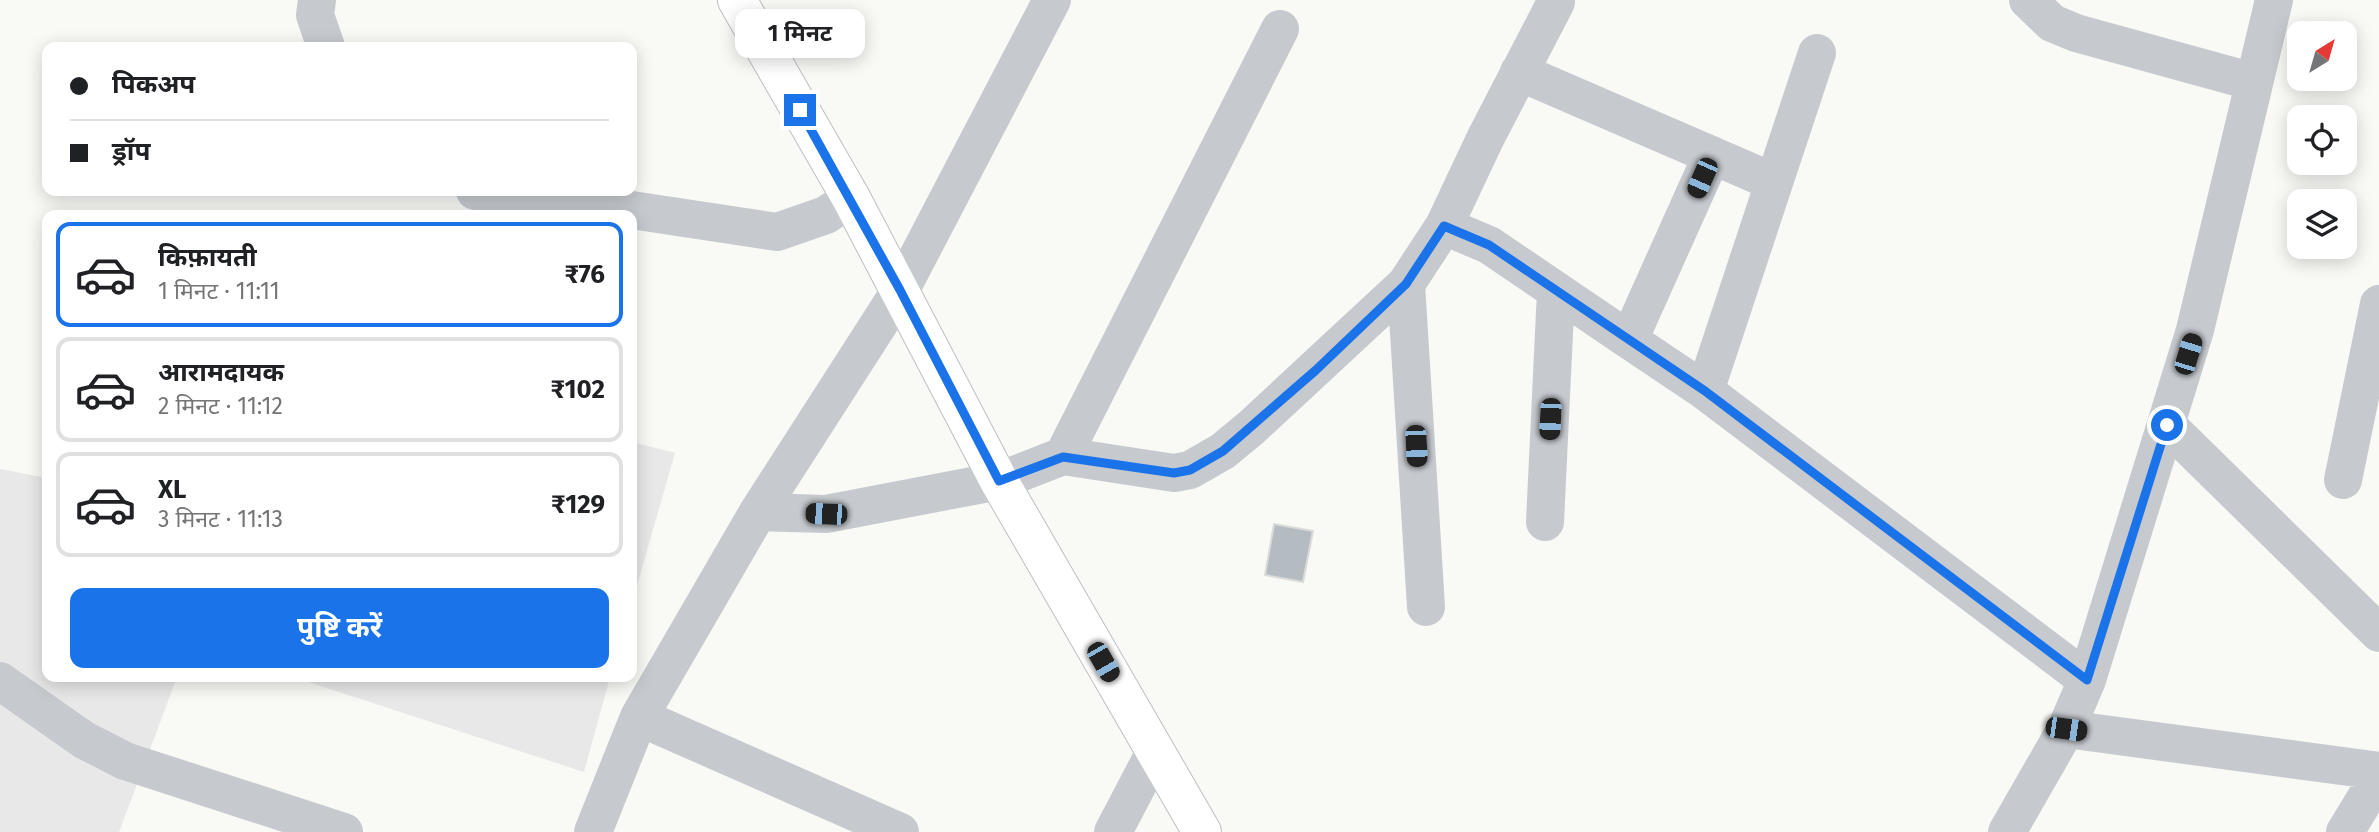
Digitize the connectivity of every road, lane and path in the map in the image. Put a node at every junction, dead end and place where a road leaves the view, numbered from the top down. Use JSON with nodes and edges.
{"nodes":[{"id":1,"x":317,"y":0,"type":"edge"},
{"id":2,"x":737,"y":0,"type":"edge"},
{"id":3,"x":1052,"y":0,"type":"edge"},
{"id":4,"x":2028,"y":0,"type":"edge"},
{"id":5,"x":2274,"y":0,"type":"edge"},
{"id":6,"x":1556,"y":2,"type":"dead end"},
{"id":7,"x":1280,"y":29,"type":"dead end"},
{"id":8,"x":324,"y":42,"type":"edge"},
{"id":9,"x":1817,"y":53,"type":"dead end"},
{"id":10,"x":1519,"y":72,"type":"junction"},
{"id":11,"x":2254,"y":82,"type":"junction"},
{"id":12,"x":1712,"y":155,"type":"junction"},
{"id":13,"x":1774,"y":182,"type":"junction"},
{"id":14,"x":538,"y":196,"type":"edge"},
{"id":15,"x":851,"y":198,"type":"junction"},
{"id":16,"x":631,"y":210,"type":"edge"},
{"id":17,"x":637,"y":211,"type":"edge"},
{"id":18,"x":1444,"y":226,"type":"junction"},
{"id":19,"x":1406,"y":284,"type":"junction"},
{"id":20,"x":900,"y":290,"type":"junction"},
{"id":21,"x":1556,"y":291,"type":"junction"},
{"id":22,"x":2379,"y":304,"type":"edge"},
{"id":23,"x":1629,"y":340,"type":"junction"},
{"id":24,"x":1705,"y":391,"type":"junction"},
{"id":25,"x":2167,"y":425,"type":"junction"},
{"id":26,"x":1063,"y":457,"type":"junction"},
{"id":27,"x":2343,"y":480,"type":"dead end"},
{"id":28,"x":999,"y":481,"type":"junction"},
{"id":29,"x":758,"y":512,"type":"junction"},
{"id":30,"x":1545,"y":522,"type":"dead end"},
{"id":31,"x":1426,"y":607,"type":"dead end"},
{"id":32,"x":2373,"y":613,"type":"edge"},
{"id":33,"x":2087,"y":680,"type":"junction"},
{"id":34,"x":0,"y":681,"type":"edge"},
{"id":35,"x":639,"y":718,"type":"junction"},
{"id":36,"x":2066,"y":729,"type":"junction"},
{"id":37,"x":1155,"y":752,"type":"junction"},
{"id":38,"x":2379,"y":774,"type":"edge"},
{"id":39,"x":344,"y":832,"type":"edge"},
{"id":40,"x":593,"y":832,"type":"edge"},
{"id":41,"x":900,"y":832,"type":"edge"},
{"id":42,"x":1113,"y":832,"type":"edge"},
{"id":43,"x":1202,"y":832,"type":"edge"},
{"id":44,"x":2007,"y":832,"type":"edge"},
{"id":45,"x":2345,"y":832,"type":"edge"}],
"edges":[{"from":1,"to":8,"type":"street"},
{"from":2,"to":15,"type":"main road"},
{"from":3,"to":20,"type":"street"},
{"from":4,"to":11,"type":"street"},
{"from":5,"to":11,"type":"street"},
{"from":6,"to":10,"type":"street"},
{"from":7,"to":26,"type":"street"},
{"from":9,"to":13,"type":"street"},
{"from":10,"to":12,"type":"street"},
{"from":10,"to":18,"type":"street"},
{"from":11,"to":25,"type":"street"},
{"from":12,"to":13,"type":"street"},
{"from":12,"to":23,"type":"street"},
{"from":13,"to":24,"type":"street"},
{"from":14,"to":16,"type":"street"},
{"from":15,"to":17,"type":"street"},
{"from":15,"to":20,"type":"main road"},
{"from":18,"to":19,"type":"street"},
{"from":18,"to":21,"type":"street"},
{"from":19,"to":26,"type":"street"},
{"from":19,"to":31,"type":"street"},
{"from":20,"to":28,"type":"main road"},
{"from":20,"to":29,"type":"street"},
{"from":21,"to":23,"type":"street"},
{"from":21,"to":30,"type":"street"},
{"from":22,"to":27,"type":"street"},
{"from":23,"to":24,"type":"street"},
{"from":24,"to":33,"type":"street"},
{"from":25,"to":32,"type":"street"},
{"from":25,"to":33,"type":"street"},
{"from":26,"to":28,"type":"street"},
{"from":28,"to":29,"type":"street"},
{"from":28,"to":37,"type":"main road"},
{"from":29,"to":35,"type":"street"},
{"from":33,"to":36,"type":"street"},
{"from":34,"to":39,"type":"street"},
{"from":35,"to":40,"type":"street"},
{"from":35,"to":41,"type":"street"},
{"from":36,"to":38,"type":"street"},
{"from":36,"to":44,"type":"street"},
{"from":37,"to":42,"type":"street"},
{"from":37,"to":43,"type":"main road"},
{"from":38,"to":45,"type":"street"}]}
